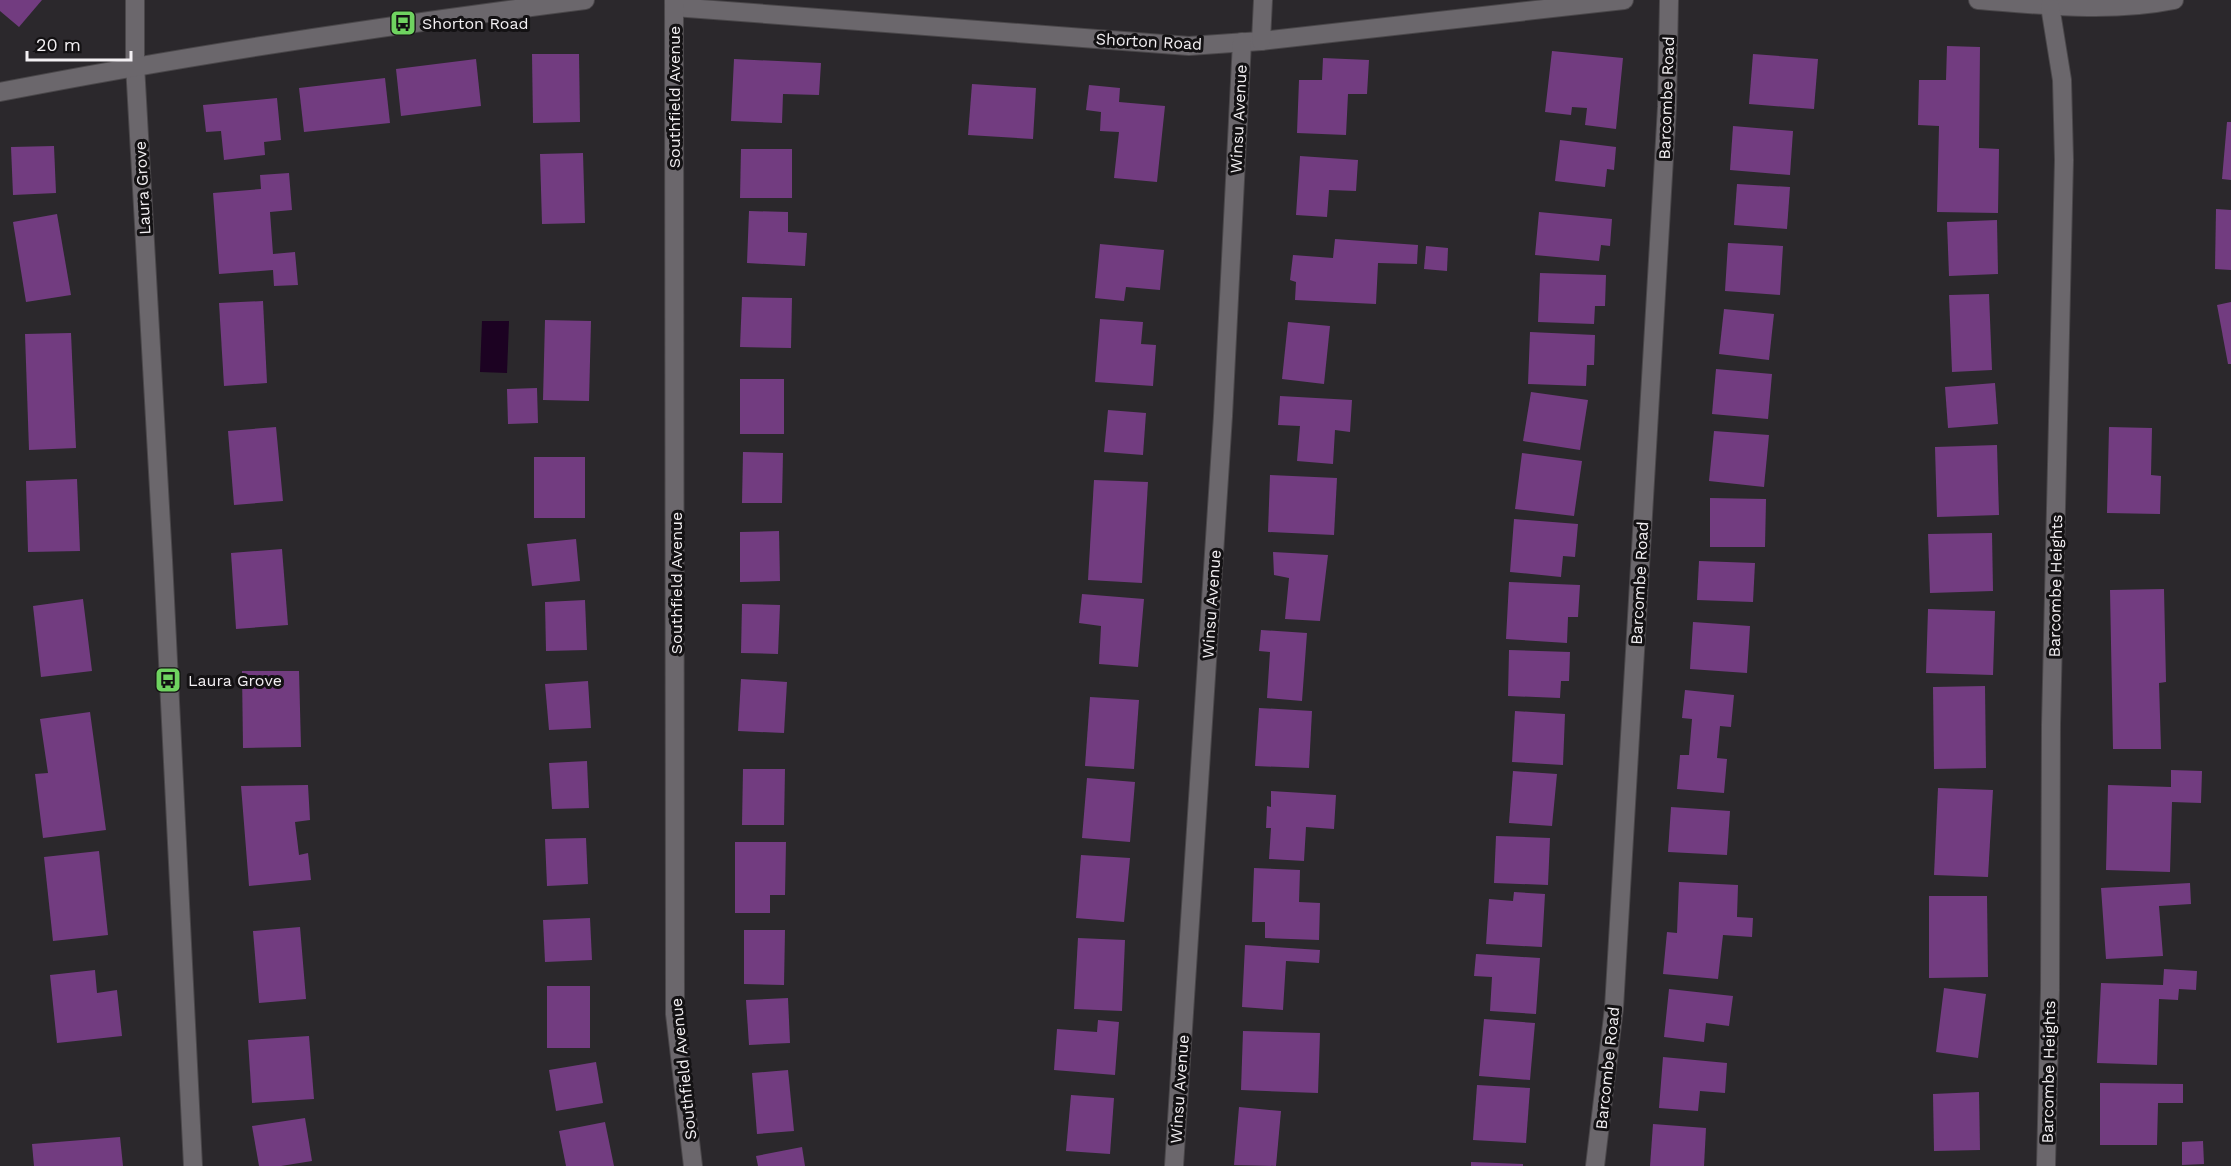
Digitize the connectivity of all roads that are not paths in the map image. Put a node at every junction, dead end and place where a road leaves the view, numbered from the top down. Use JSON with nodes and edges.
{"nodes":[{"id":1,"x":135,"y":0,"type":"edge"},
{"id":2,"x":585,"y":0,"type":"edge"},
{"id":3,"x":1263,"y":0,"type":"edge"},
{"id":4,"x":1624,"y":0,"type":"edge"},
{"id":5,"x":1669,"y":0,"type":"edge"},
{"id":6,"x":1988,"y":0,"type":"edge"},
{"id":7,"x":2174,"y":0,"type":"edge"},
{"id":8,"x":674,"y":3,"type":"edge"},
{"id":9,"x":2050,"y":6,"type":"junction"},
{"id":10,"x":1261,"y":41,"type":"junction"},
{"id":11,"x":1242,"y":42,"type":"junction"},
{"id":12,"x":135,"y":65,"type":"junction"},
{"id":13,"x":0,"y":92,"type":"edge"},
{"id":14,"x":193,"y":1166,"type":"edge"},
{"id":15,"x":693,"y":1166,"type":"edge"},
{"id":16,"x":1174,"y":1166,"type":"edge"},
{"id":17,"x":1595,"y":1166,"type":"edge"},
{"id":18,"x":2046,"y":1166,"type":"edge"}],
"edges":[{"from":1,"to":12,"type":"street","name":"Laura Grove"},
{"from":2,"to":12,"type":"street"},
{"from":3,"to":10,"type":"street"},
{"from":4,"to":10,"type":"street","name":"Shorton Road"},
{"from":5,"to":17,"type":"street","name":"Barcombe Road"},
{"from":6,"to":9,"type":"street"},
{"from":7,"to":9,"type":"street"},
{"from":8,"to":11,"type":"street","name":"Shorton Road"},
{"from":8,"to":15,"type":"street","name":"Southfield Avenue"},
{"from":9,"to":18,"type":"street","name":"Barcombe Heights"},
{"from":10,"to":11,"type":"street","name":"Shorton Road"},
{"from":11,"to":16,"type":"street","name":"Winsu Avenue"},
{"from":12,"to":13,"type":"street"},
{"from":12,"to":14,"type":"street","name":"Laura Grove"}]}
